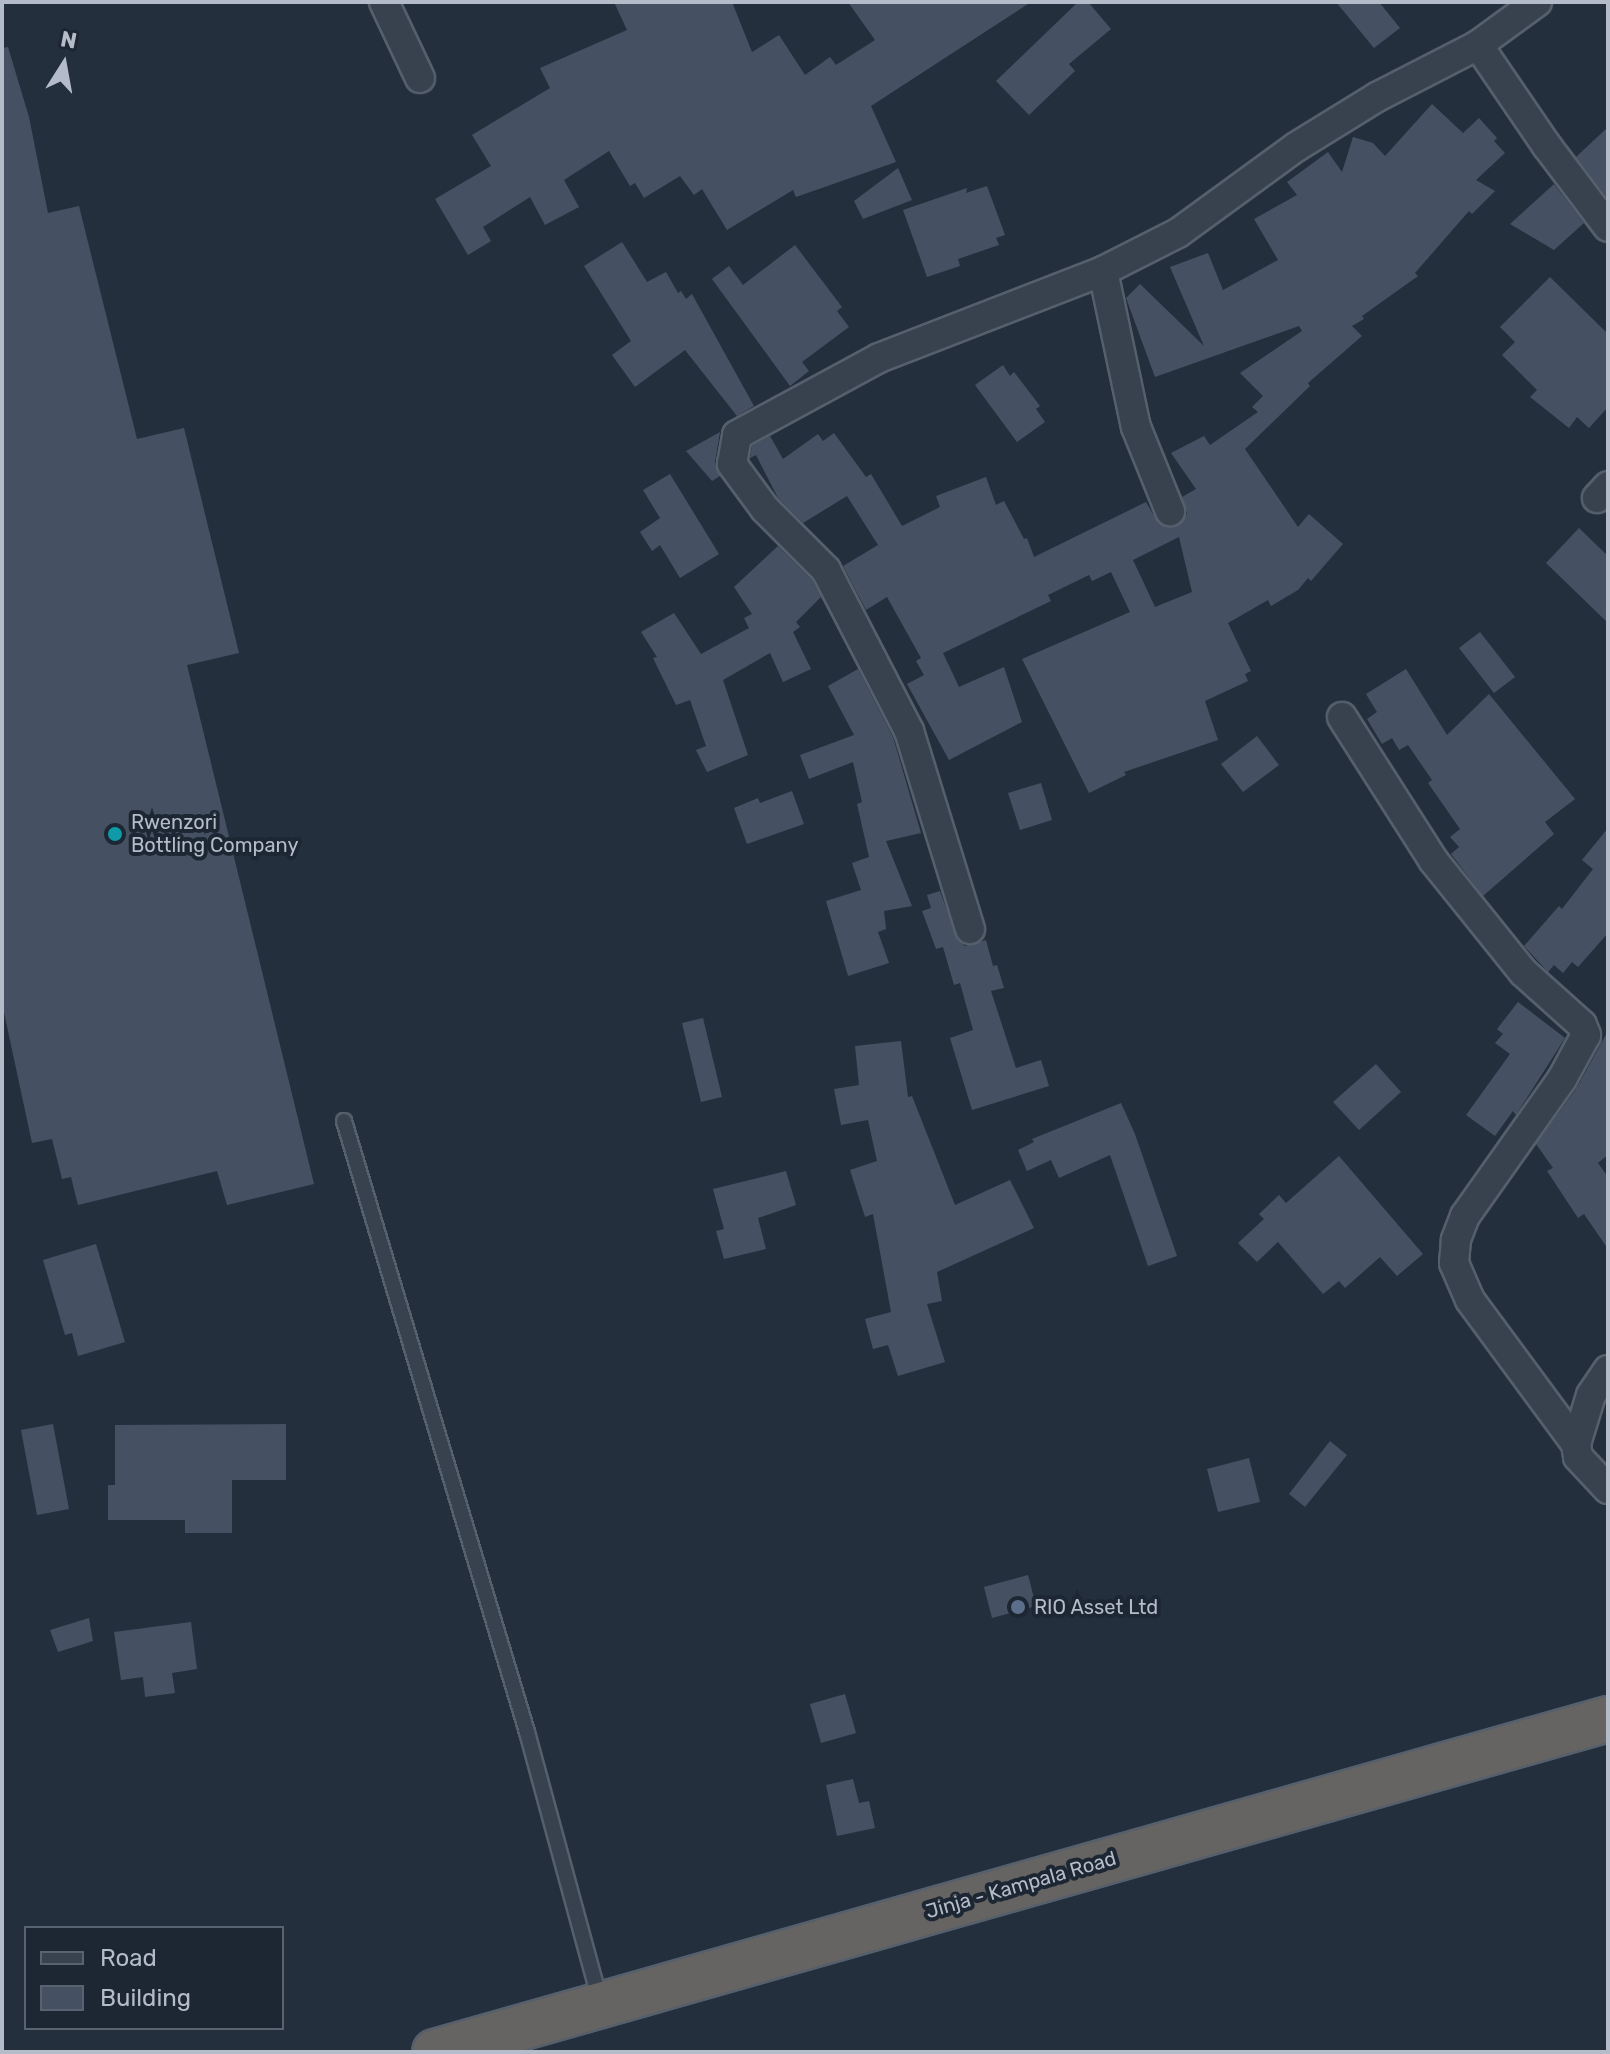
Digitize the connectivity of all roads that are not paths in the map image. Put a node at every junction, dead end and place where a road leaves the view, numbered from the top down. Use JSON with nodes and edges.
{"nodes":[{"id":1,"x":384,"y":2,"type":"edge"},
{"id":2,"x":1537,"y":2,"type":"edge"},
{"id":3,"x":1478,"y":45,"type":"junction"},
{"id":4,"x":420,"y":78,"type":"dead end"},
{"id":5,"x":1608,"y":227,"type":"edge"},
{"id":6,"x":1103,"y":271,"type":"junction"},
{"id":7,"x":1170,"y":511,"type":"dead end"},
{"id":8,"x":1342,"y":717,"type":"dead end"},
{"id":9,"x":970,"y":929,"type":"dead end"},
{"id":10,"x":344,"y":1121,"type":"dead end"},
{"id":11,"x":1608,"y":1370,"type":"edge"},
{"id":12,"x":1576,"y":1444,"type":"junction"},
{"id":13,"x":1608,"y":1489,"type":"edge"},
{"id":14,"x":1608,"y":1719,"type":"edge"},
{"id":15,"x":601,"y":2004,"type":"junction"},
{"id":16,"x":435,"y":2052,"type":"edge"}],
"edges":[{"from":1,"to":4,"type":"street"},
{"from":2,"to":3,"type":"street"},
{"from":3,"to":5,"type":"street"},
{"from":3,"to":6,"type":"street"},
{"from":6,"to":7,"type":"street"},
{"from":6,"to":9,"type":"street"},
{"from":8,"to":12,"type":"street"},
{"from":10,"to":15,"type":"lane"},
{"from":11,"to":12,"type":"street"},
{"from":12,"to":13,"type":"street"},
{"from":14,"to":15,"type":"highway","name":"Jinja - Kampala Road"},
{"from":15,"to":16,"type":"highway","name":"Jinja - Kampala Road"}]}
